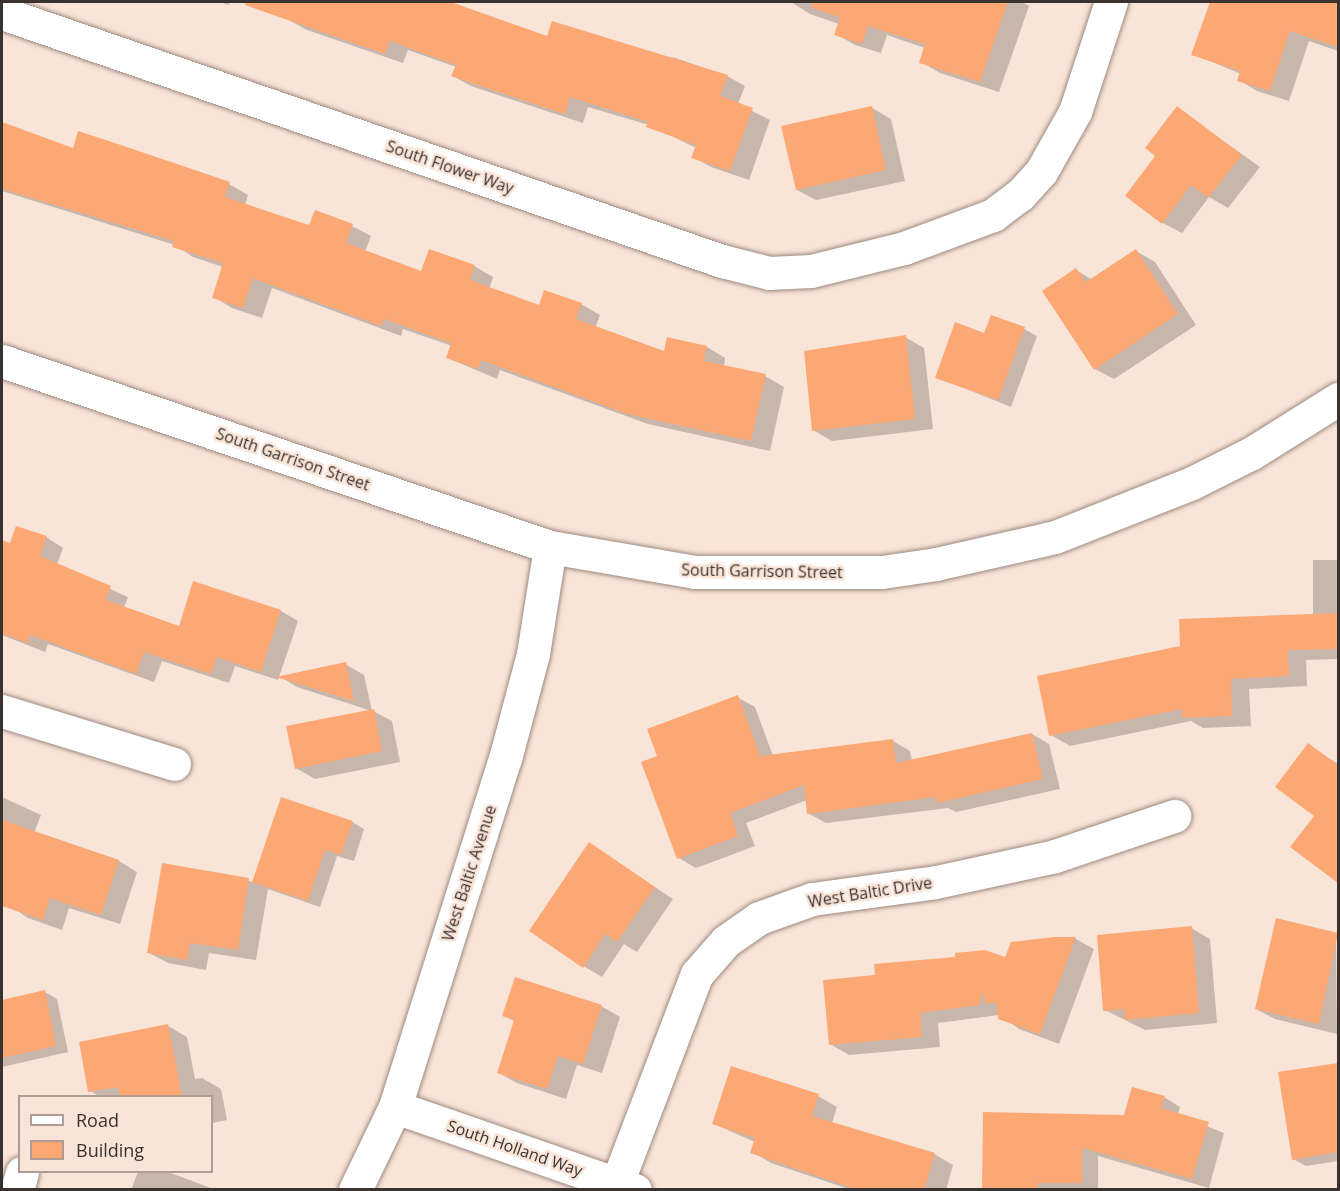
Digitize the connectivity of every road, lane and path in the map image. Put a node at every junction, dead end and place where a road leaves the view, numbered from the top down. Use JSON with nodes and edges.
{"nodes":[{"id":1,"x":1111,"y":2,"type":"edge"},
{"id":2,"x":2,"y":13,"type":"edge"},
{"id":3,"x":2,"y":361,"type":"edge"},
{"id":4,"x":1338,"y":399,"type":"edge"},
{"id":5,"x":550,"y":547,"type":"junction"},
{"id":6,"x":2,"y":711,"type":"edge"},
{"id":7,"x":174,"y":764,"type":"dead end"},
{"id":8,"x":1174,"y":816,"type":"dead end"},
{"id":9,"x":395,"y":1107,"type":"junction"},
{"id":10,"x":626,"y":1186,"type":"edge"},
{"id":11,"x":355,"y":1190,"type":"edge"}],
"edges":[{"from":1,"to":2,"type":"street","name":"South Flower Way"},
{"from":3,"to":5,"type":"street","name":"South Garrison Street"},
{"from":4,"to":5,"type":"street","name":"South Garrison Street"},
{"from":5,"to":9,"type":"street","name":"West Baltic Avenue"},
{"from":6,"to":7,"type":"street"},
{"from":8,"to":10,"type":"street","name":"West Baltic Drive"},
{"from":9,"to":10,"type":"street","name":"South Holland Way"},
{"from":9,"to":11,"type":"street","name":"West Baltic Avenue"}]}
